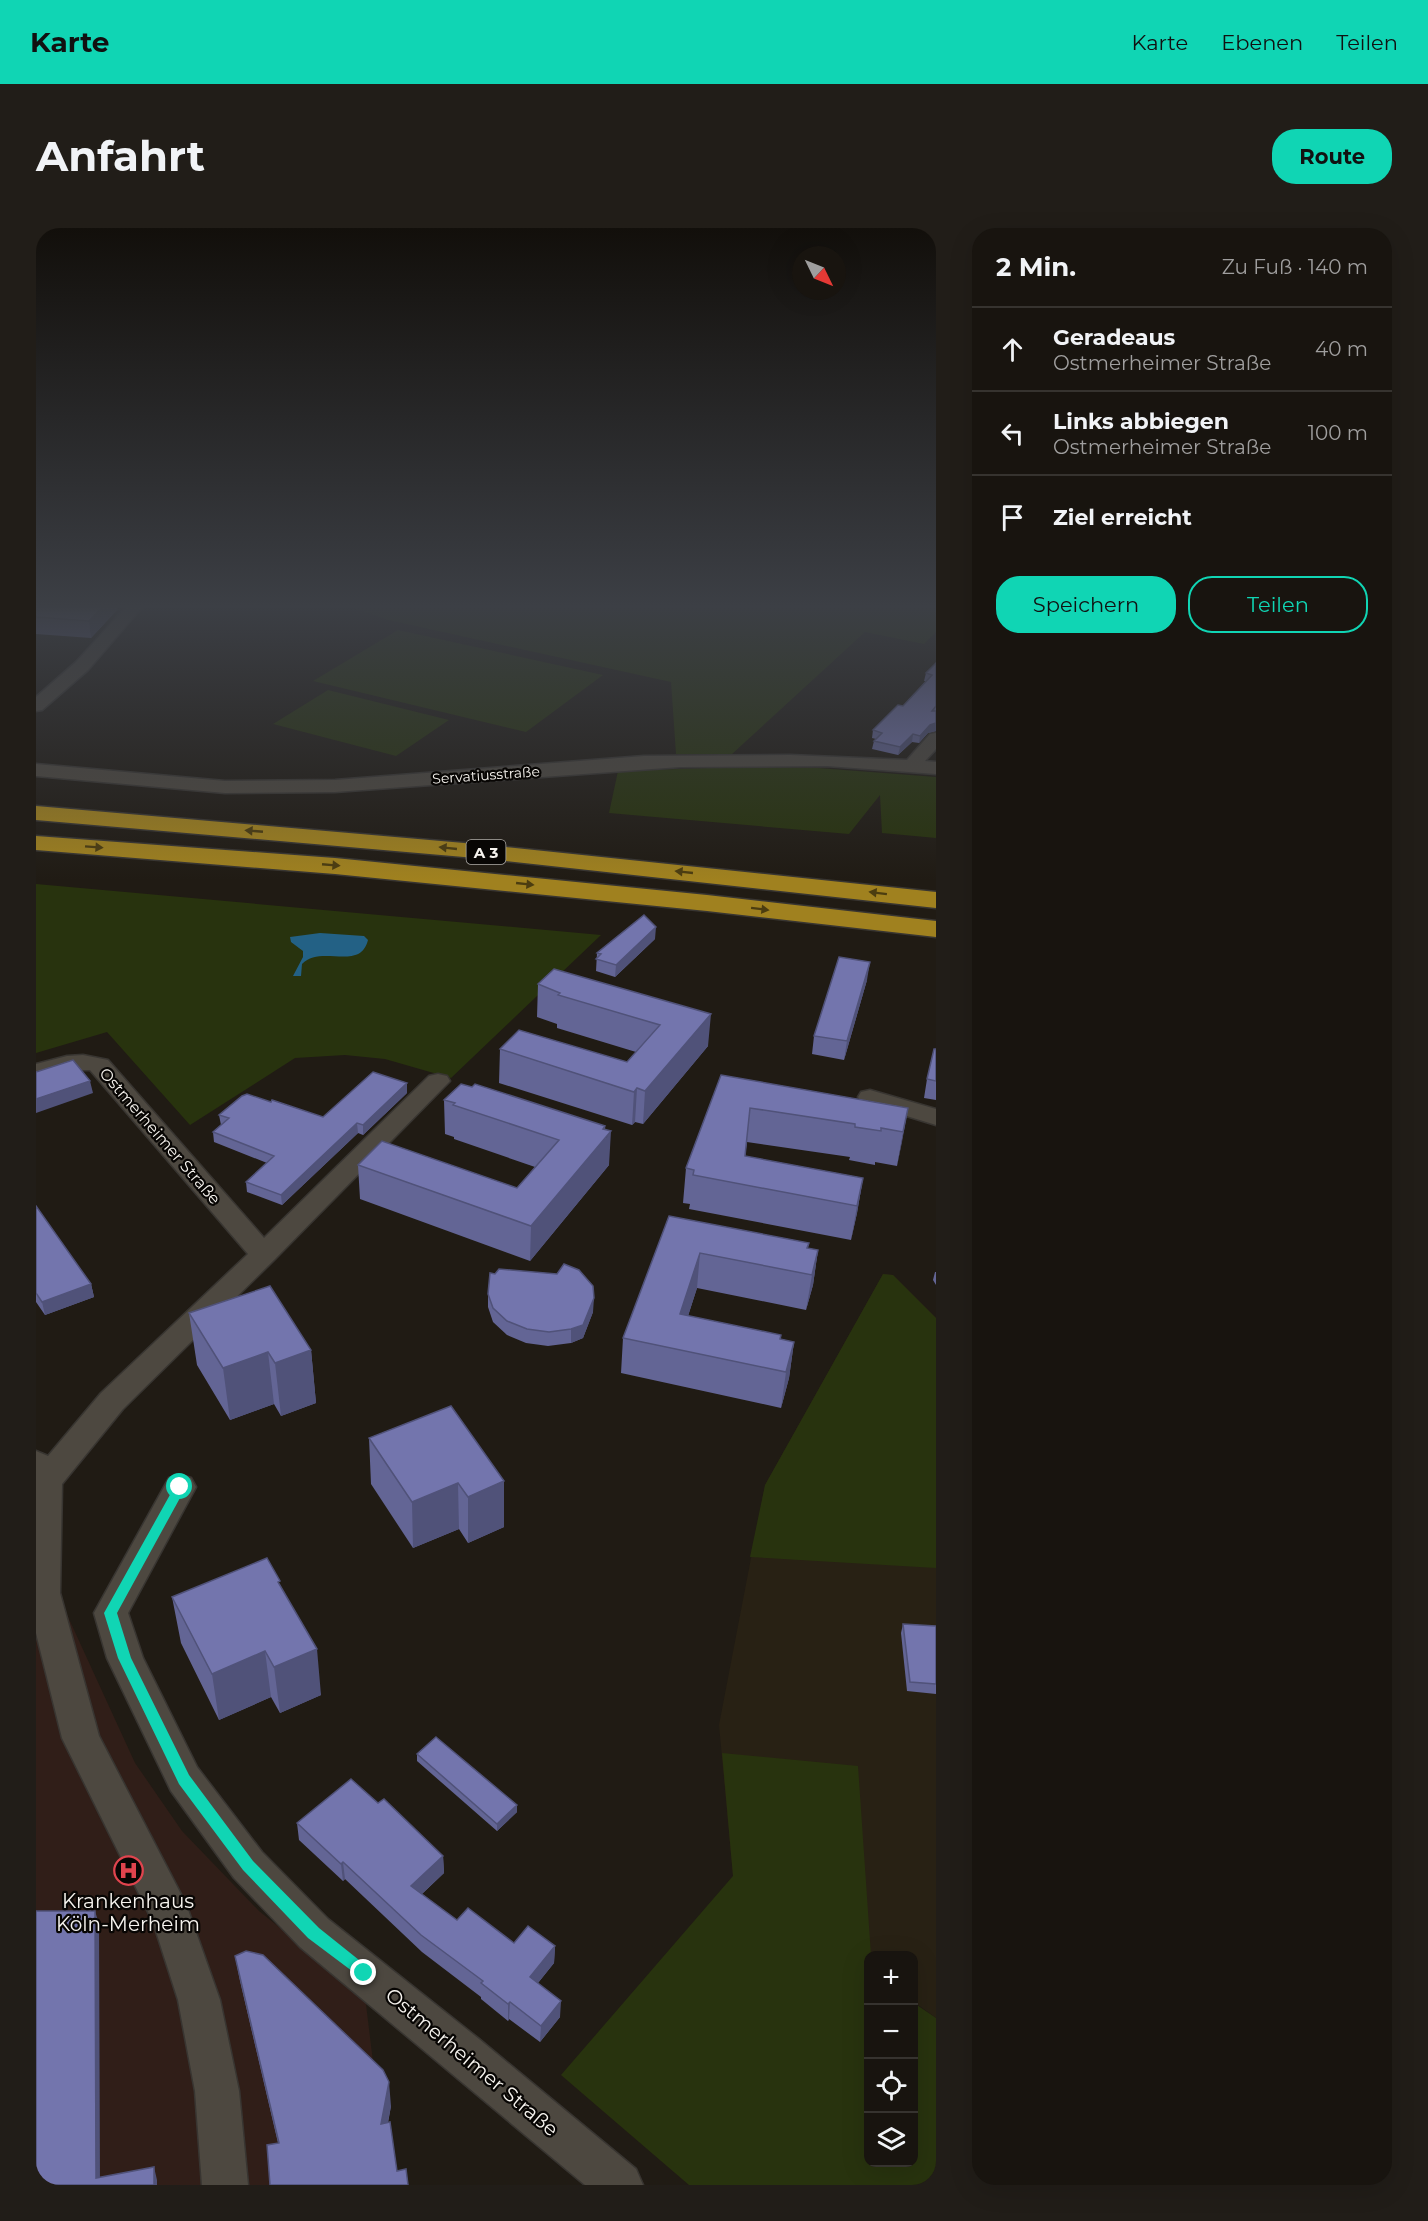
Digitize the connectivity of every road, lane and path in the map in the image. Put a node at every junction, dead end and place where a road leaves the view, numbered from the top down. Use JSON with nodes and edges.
{"nodes":[{"id":1,"x":936,"y":738,"type":"edge"},
{"id":2,"x":912,"y":765,"type":"junction"},
{"id":3,"x":936,"y":768,"type":"edge"},
{"id":4,"x":36,"y":770,"type":"edge"},
{"id":5,"x":36,"y":813,"type":"edge"},
{"id":6,"x":36,"y":843,"type":"edge"},
{"id":7,"x":936,"y":900,"type":"edge"},
{"id":8,"x":936,"y":929,"type":"edge"},
{"id":9,"x":36,"y":1072,"type":"edge"},
{"id":10,"x":438,"y":1081,"type":"dead end"},
{"id":11,"x":870,"y":1097,"type":"dead end"},
{"id":12,"x":936,"y":1117,"type":"edge"},
{"id":13,"x":266,"y":1253,"type":"junction"},
{"id":14,"x":41,"y":1472,"type":"edge"},
{"id":15,"x":180,"y":1487,"type":"dead end"},
{"id":16,"x":225,"y":2185,"type":"edge"},
{"id":17,"x":620,"y":2185,"type":"edge"}],
"edges":[{"from":1,"to":2,"type":"street"},
{"from":2,"to":3,"type":"street","name":"Servatiusstraße"},
{"from":2,"to":4,"type":"street","name":"Servatiusstraße"},
{"from":7,"to":5,"type":"highway","number":"A 3","one_way":true},
{"from":6,"to":8,"type":"highway","number":"A 3","one_way":true},
{"from":9,"to":13,"type":"street","name":"Ostmerheimer Straße"},
{"from":10,"to":13,"type":"street"},
{"from":11,"to":12,"type":"street"},
{"from":13,"to":14,"type":"street"},
{"from":14,"to":16,"type":"street"},
{"from":15,"to":17,"type":"street","name":"Ostmerheimer Straße"}]}
